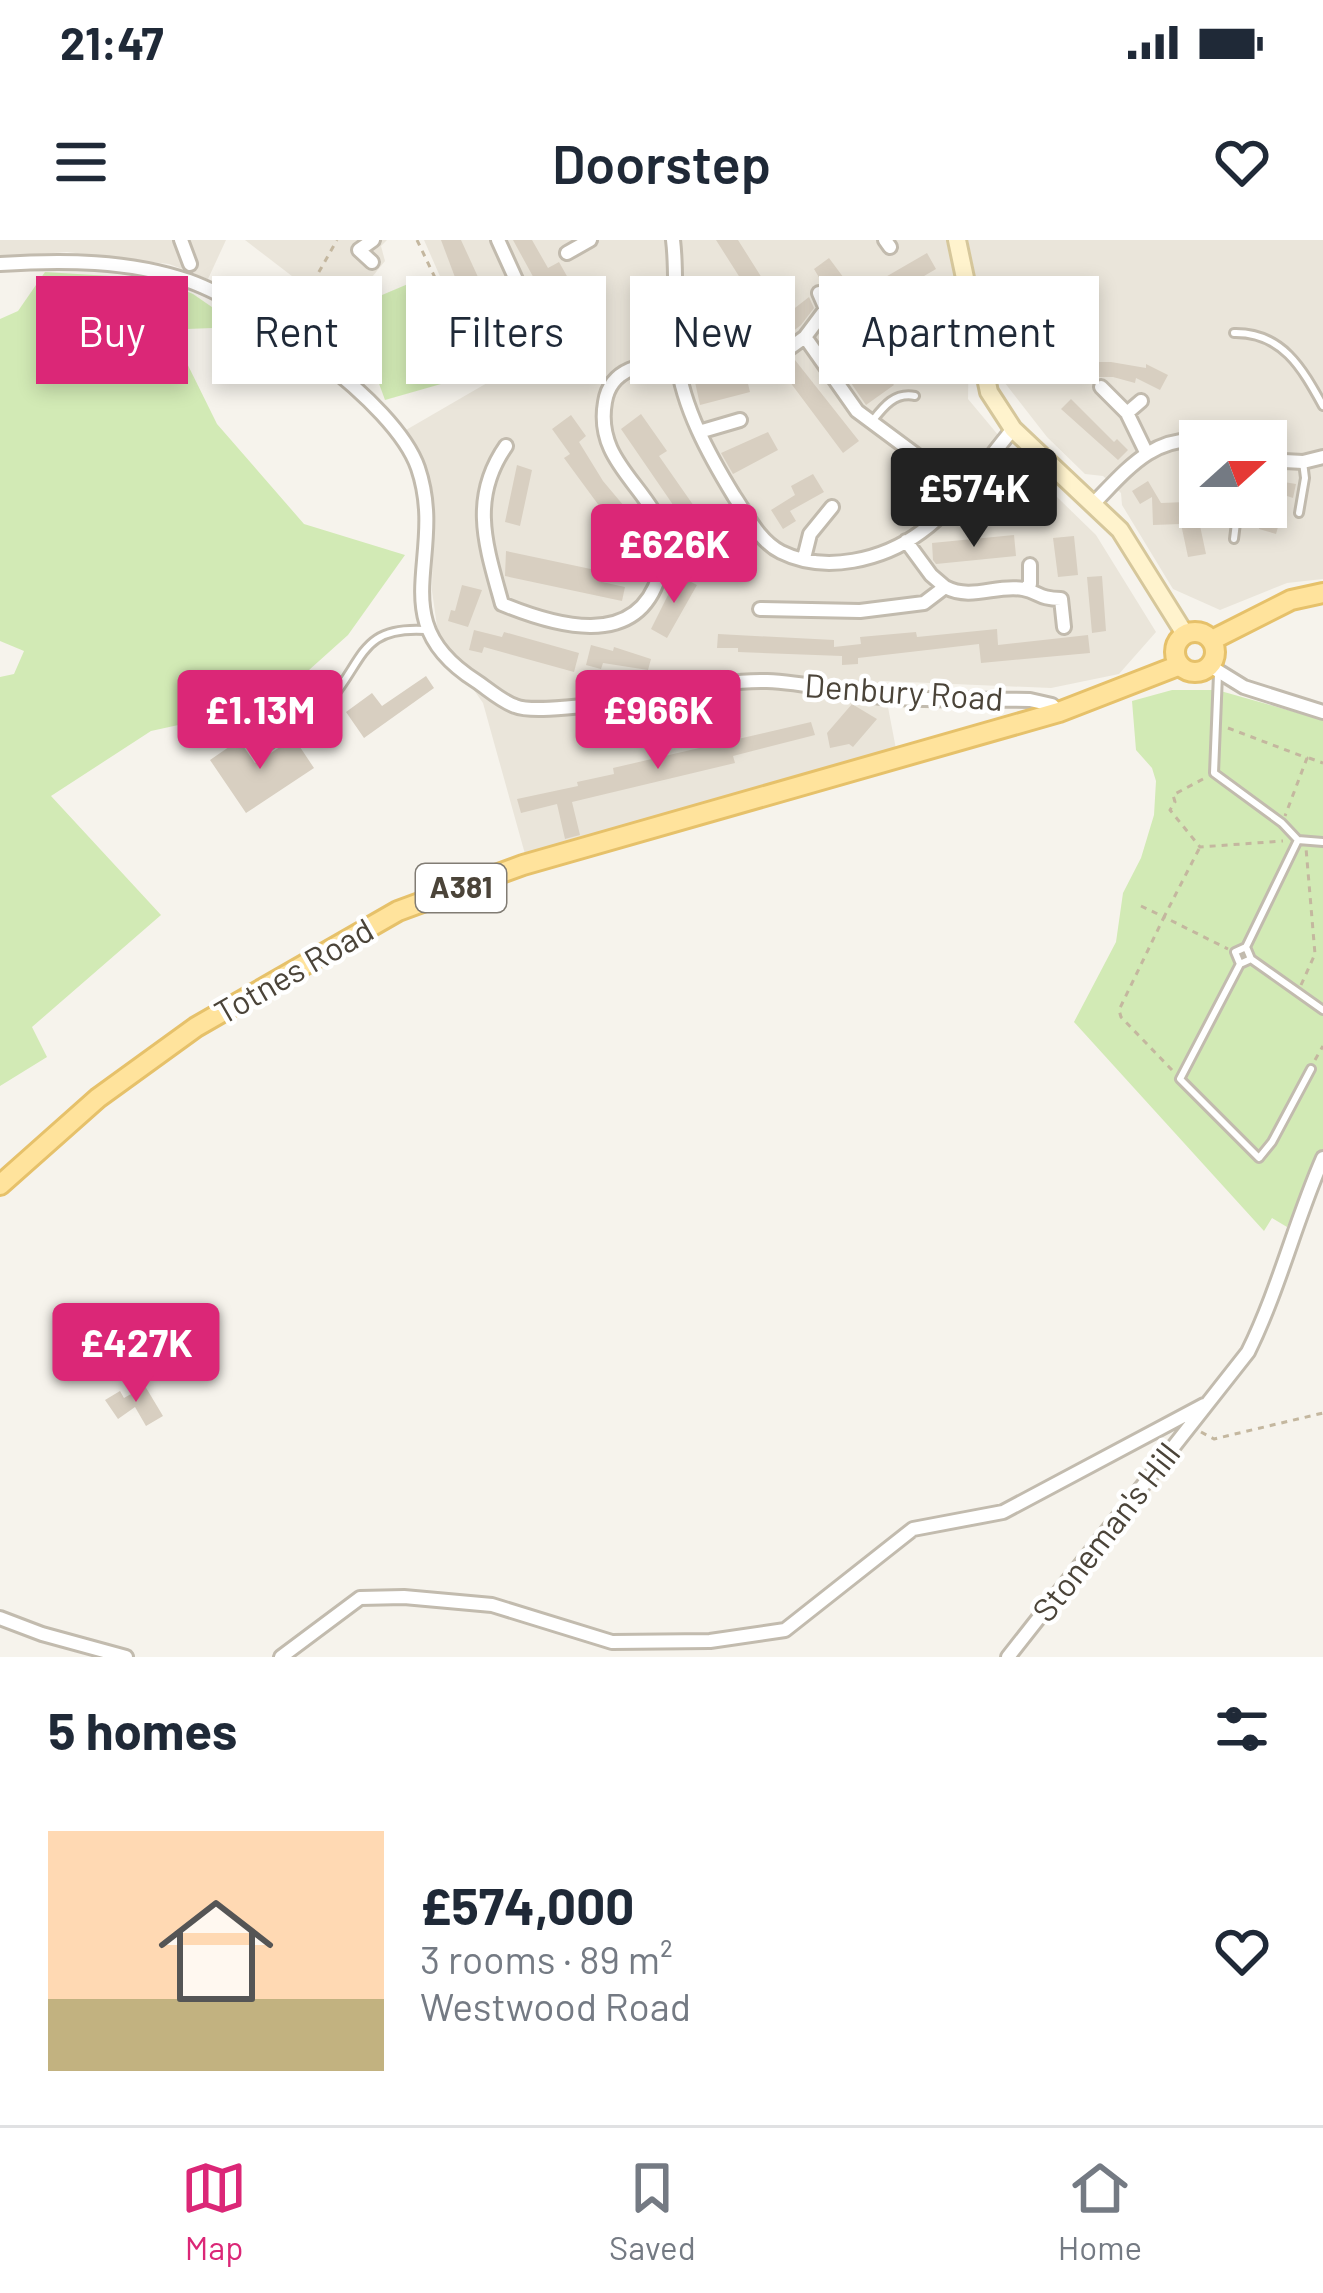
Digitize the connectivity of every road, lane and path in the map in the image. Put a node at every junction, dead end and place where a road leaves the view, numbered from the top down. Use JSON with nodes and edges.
{"nodes":[{"id":1,"x":181,"y":240,"type":"edge"},
{"id":2,"x":341,"y":240,"type":"edge"},
{"id":3,"x":373,"y":240,"type":"edge"},
{"id":4,"x":417,"y":240,"type":"edge"},
{"id":5,"x":498,"y":240,"type":"edge"},
{"id":6,"x":590,"y":240,"type":"edge"},
{"id":7,"x":673,"y":240,"type":"edge"},
{"id":8,"x":957,"y":240,"type":"edge"},
{"id":9,"x":359,"y":250,"type":"junction"},
{"id":10,"x":567,"y":253,"type":"dead end"},
{"id":11,"x":373,"y":262,"type":"dead end"},
{"id":12,"x":0,"y":264,"type":"edge"},
{"id":13,"x":190,"y":264,"type":"dead end"},
{"id":14,"x":319,"y":276,"type":"edge"},
{"id":15,"x":435,"y":276,"type":"edge"},
{"id":16,"x":514,"y":276,"type":"edge"},
{"id":17,"x":674,"y":276,"type":"edge"},
{"id":18,"x":819,"y":318,"type":"edge"},
{"id":19,"x":1234,"y":333,"type":"dead end"},
{"id":20,"x":805,"y":337,"type":"junction"},
{"id":21,"x":795,"y":344,"type":"edge"},
{"id":22,"x":630,"y":369,"type":"edge"},
{"id":23,"x":684,"y":384,"type":"edge"},
{"id":24,"x":1101,"y":387,"type":"dead end"},
{"id":25,"x":915,"y":396,"type":"dead end"},
{"id":26,"x":1141,"y":400,"type":"dead end"},
{"id":27,"x":1323,"y":406,"type":"edge"},
{"id":28,"x":1127,"y":413,"type":"junction"},
{"id":29,"x":740,"y":420,"type":"dead end"},
{"id":30,"x":871,"y":423,"type":"junction"},
{"id":31,"x":1013,"y":429,"type":"junction"},
{"id":32,"x":699,"y":432,"type":"junction"},
{"id":33,"x":1179,"y":441,"type":"edge"},
{"id":34,"x":506,"y":446,"type":"dead end"},
{"id":35,"x":1146,"y":452,"type":"junction"},
{"id":36,"x":1323,"y":457,"type":"edge"},
{"id":37,"x":1287,"y":461,"type":"edge"},
{"id":38,"x":1303,"y":462,"type":"junction"},
{"id":39,"x":962,"y":489,"type":"junction"},
{"id":40,"x":1093,"y":504,"type":"junction"},
{"id":41,"x":832,"y":507,"type":"dead end"},
{"id":42,"x":1299,"y":513,"type":"dead end"},
{"id":43,"x":1235,"y":528,"type":"edge"},
{"id":44,"x":1234,"y":539,"type":"dead end"},
{"id":45,"x":906,"y":541,"type":"junction"},
{"id":46,"x":804,"y":558,"type":"junction"},
{"id":47,"x":1030,"y":565,"type":"dead end"},
{"id":48,"x":945,"y":586,"type":"junction"},
{"id":49,"x":1025,"y":589,"type":"junction"},
{"id":50,"x":776,"y":590,"type":"dead end"},
{"id":51,"x":1323,"y":593,"type":"edge"},
{"id":52,"x":760,"y":609,"type":"dead end"},
{"id":53,"x":776,"y":610,"type":"junction"},
{"id":54,"x":1064,"y":627,"type":"dead end"},
{"id":55,"x":426,"y":630,"type":"junction"},
{"id":56,"x":1185,"y":634,"type":"junction"},
{"id":57,"x":1212,"y":640,"type":"junction"},
{"id":58,"x":1180,"y":665,"type":"junction"},
{"id":59,"x":1214,"y":670,"type":"junction"},
{"id":60,"x":1059,"y":712,"type":"junction"},
{"id":61,"x":1323,"y":712,"type":"edge"},
{"id":62,"x":1216,"y":724,"type":"junction"},
{"id":63,"x":262,"y":749,"type":"dead end"},
{"id":64,"x":1307,"y":758,"type":"junction"},
{"id":65,"x":1323,"y":764,"type":"edge"},
{"id":66,"x":1214,"y":773,"type":"junction"},
{"id":67,"x":1282,"y":823,"type":"junction"},
{"id":68,"x":1298,"y":840,"type":"junction"},
{"id":69,"x":1323,"y":842,"type":"edge"},
{"id":70,"x":1199,"y":847,"type":"junction"},
{"id":71,"x":1142,"y":906,"type":"dead end"},
{"id":72,"x":1164,"y":917,"type":"junction"},
{"id":73,"x":1246,"y":947,"type":"junction"},
{"id":74,"x":1235,"y":952,"type":"junction"},
{"id":75,"x":1251,"y":959,"type":"junction"},
{"id":76,"x":1240,"y":964,"type":"junction"},
{"id":77,"x":1298,"y":992,"type":"junction"},
{"id":78,"x":1323,"y":1010,"type":"edge"},
{"id":79,"x":1323,"y":1046,"type":"edge"},
{"id":80,"x":1311,"y":1069,"type":"joint"},
{"id":81,"x":1180,"y":1079,"type":"junction"},
{"id":82,"x":1323,"y":1158,"type":"edge"},
{"id":83,"x":0,"y":1185,"type":"edge"},
{"id":84,"x":1204,"y":1405,"type":"junction"},
{"id":85,"x":1323,"y":1413,"type":"edge"},
{"id":86,"x":1190,"y":1425,"type":"junction"},
{"id":87,"x":0,"y":1618,"type":"edge"},
{"id":88,"x":126,"y":1657,"type":"edge"},
{"id":89,"x":281,"y":1657,"type":"edge"},
{"id":90,"x":1007,"y":1657,"type":"edge"}],
"edges":[{"from":1,"to":13,"type":"street"},
{"from":2,"to":9,"type":"street"},
{"from":2,"to":14,"type":"path"},
{"from":3,"to":9,"type":"street"},
{"from":4,"to":15,"type":"path"},
{"from":5,"to":16,"type":"street"},
{"from":6,"to":10,"type":"street"},
{"from":7,"to":17,"type":"street"},
{"from":8,"to":31,"type":"street"},
{"from":9,"to":11,"type":"street"},
{"from":12,"to":55,"type":"street"},
{"from":18,"to":20,"type":"street"},
{"from":19,"to":27,"type":"lane"},
{"from":20,"to":21,"type":"street"},
{"from":20,"to":30,"type":"street"},
{"from":22,"to":34,"type":"street"},
{"from":23,"to":32,"type":"street"},
{"from":24,"to":28,"type":"street"},
{"from":25,"to":30,"type":"lane"},
{"from":26,"to":28,"type":"street"},
{"from":28,"to":35,"type":"street"},
{"from":29,"to":32,"type":"street"},
{"from":30,"to":39,"type":"street"},
{"from":31,"to":39,"type":"street"},
{"from":31,"to":40,"type":"street"},
{"from":32,"to":46,"type":"street"},
{"from":33,"to":35,"type":"street"},
{"from":35,"to":40,"type":"street"},
{"from":36,"to":38,"type":"street"},
{"from":37,"to":38,"type":"street"},
{"from":38,"to":42,"type":"lane"},
{"from":39,"to":45,"type":"street"},
{"from":40,"to":56,"type":"street"},
{"from":41,"to":46,"type":"street"},
{"from":43,"to":44,"type":"lane"},
{"from":45,"to":46,"type":"street"},
{"from":45,"to":48,"type":"street"},
{"from":47,"to":49,"type":"street"},
{"from":48,"to":49,"type":"street"},
{"from":48,"to":53,"type":"street"},
{"from":49,"to":54,"type":"street"},
{"from":50,"to":53,"type":"street"},
{"from":51,"to":57,"type":"main road"},
{"from":52,"to":53,"type":"street"},
{"from":55,"to":60,"type":"street","name":"Denbury Road"},
{"from":55,"to":63,"type":"lane"},
{"from":56,"to":57,"type":"main road"},
{"from":56,"to":58,"type":"main road"},
{"from":57,"to":59,"type":"main road"},
{"from":58,"to":59,"type":"main road","number":"A381"},
{"from":58,"to":60,"type":"main road","name":"Totnes Road","number":"A381"},
{"from":59,"to":61,"type":"street"},
{"from":59,"to":62,"type":"lane"},
{"from":60,"to":83,"type":"main road","name":"Totnes Road","number":"A381"},
{"from":62,"to":64,"type":"path"},
{"from":62,"to":66,"type":"lane"},
{"from":64,"to":65,"type":"path"},
{"from":64,"to":67,"type":"path"},
{"from":66,"to":67,"type":"lane"},
{"from":66,"to":70,"type":"path"},
{"from":67,"to":68,"type":"lane"},
{"from":68,"to":69,"type":"lane"},
{"from":68,"to":70,"type":"path"},
{"from":68,"to":73,"type":"lane"},
{"from":68,"to":77,"type":"path"},
{"from":70,"to":72,"type":"path"},
{"from":71,"to":72,"type":"path"},
{"from":72,"to":74,"type":"path"},
{"from":72,"to":81,"type":"path"},
{"from":73,"to":74,"type":"lane"},
{"from":73,"to":75,"type":"lane"},
{"from":74,"to":76,"type":"lane"},
{"from":75,"to":76,"type":"lane"},
{"from":75,"to":77,"type":"lane"},
{"from":76,"to":81,"type":"lane"},
{"from":77,"to":78,"type":"lane"},
{"from":79,"to":80,"type":"path"},
{"from":80,"to":81,"type":"lane"},
{"from":82,"to":84,"type":"street","name":"Stoneman's Hill"},
{"from":84,"to":86,"type":"street","name":"Stoneman's Hill"},
{"from":84,"to":89,"type":"street"},
{"from":85,"to":86,"type":"path"},
{"from":86,"to":90,"type":"street","name":"Stoneman's Hill"},
{"from":87,"to":88,"type":"street"}]}
